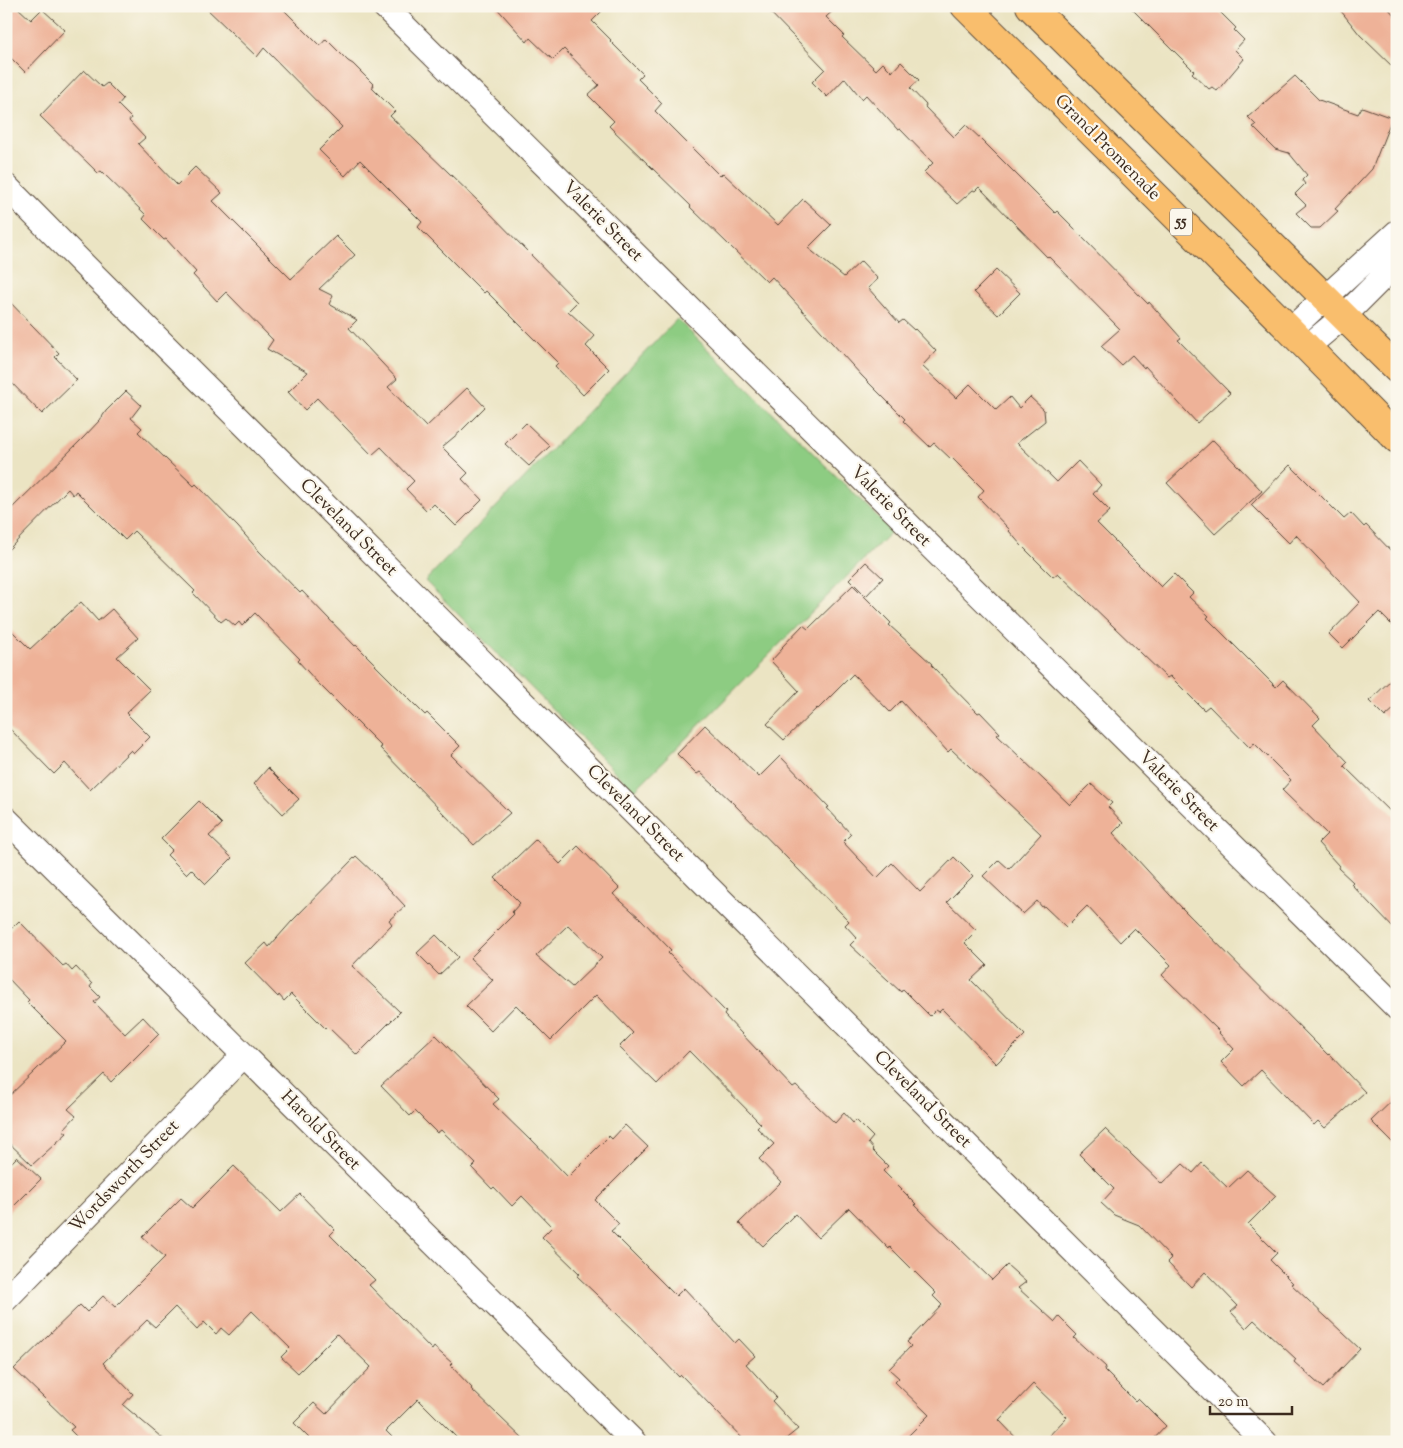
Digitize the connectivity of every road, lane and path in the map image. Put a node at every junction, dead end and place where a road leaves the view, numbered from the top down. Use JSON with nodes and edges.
{"nodes":[{"id":1,"x":384,"y":6,"type":"edge"},
{"id":2,"x":965,"y":6,"type":"edge"},
{"id":3,"x":1030,"y":6,"type":"edge"},
{"id":4,"x":6,"y":186,"type":"edge"},
{"id":5,"x":1397,"y":232,"type":"edge"},
{"id":6,"x":1397,"y":263,"type":"edge"},
{"id":7,"x":1334,"y":307,"type":"junction"},
{"id":8,"x":1298,"y":338,"type":"junction"},
{"id":9,"x":1397,"y":369,"type":"edge"},
{"id":10,"x":1397,"y":438,"type":"edge"},
{"id":11,"x":6,"y":819,"type":"edge"},
{"id":12,"x":1397,"y":1008,"type":"edge"},
{"id":13,"x":244,"y":1055,"type":"junction"},
{"id":14,"x":6,"y":1299,"type":"edge"},
{"id":15,"x":634,"y":1442,"type":"edge"},
{"id":16,"x":1265,"y":1442,"type":"edge"}],
"edges":[{"from":1,"to":12,"type":"street","name":"Valerie Street"},
{"from":2,"to":8,"type":"main road","name":"Grand Promenade","number":"55"},
{"from":3,"to":7,"type":"main road"},
{"from":4,"to":16,"type":"street","name":"Cleveland Street"},
{"from":5,"to":7,"type":"street"},
{"from":6,"to":7,"type":"street"},
{"from":7,"to":8,"type":"street"},
{"from":7,"to":9,"type":"main road"},
{"from":8,"to":10,"type":"main road","name":"Grand Promenade","number":"55"},
{"from":11,"to":13,"type":"street","name":"Harold Street"},
{"from":13,"to":14,"type":"street","name":"Wordsworth Street"},
{"from":13,"to":15,"type":"street","name":"Harold Street"}]}
